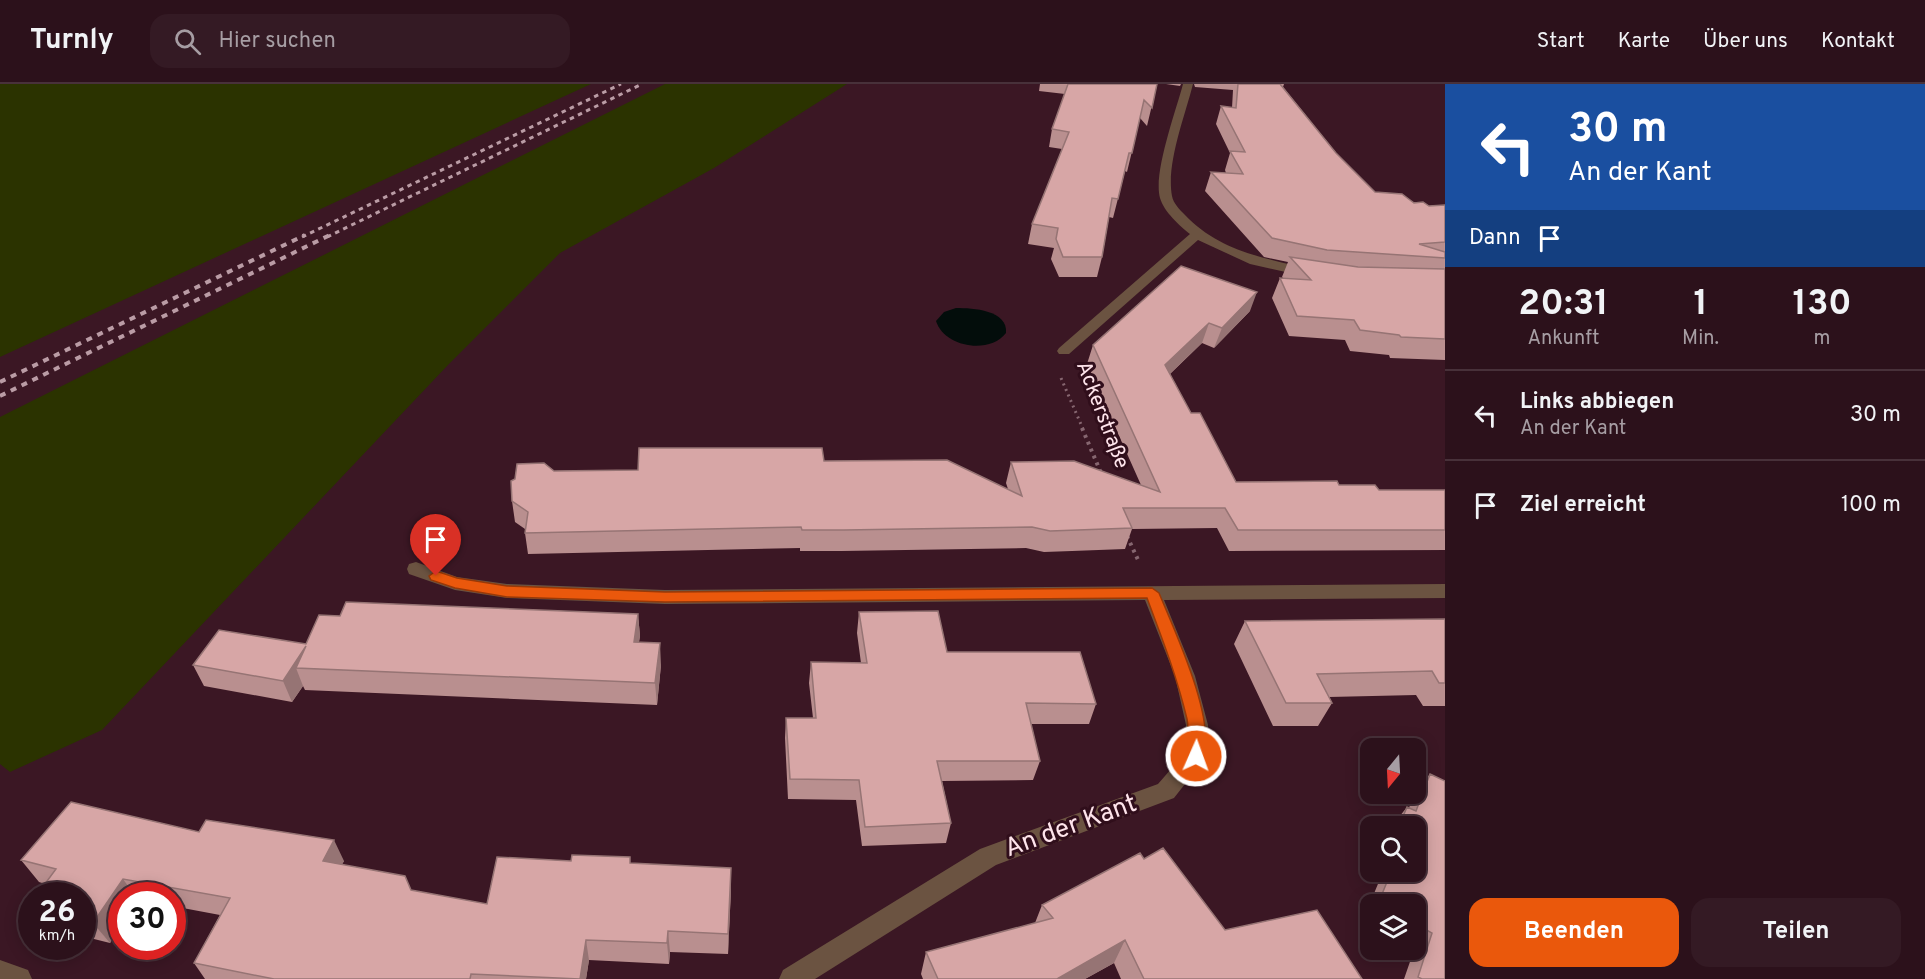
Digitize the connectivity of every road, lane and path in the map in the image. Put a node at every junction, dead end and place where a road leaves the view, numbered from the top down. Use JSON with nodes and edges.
{"nodes":[{"id":1,"x":1188,"y":84,"type":"edge"},
{"id":2,"x":1198,"y":234,"type":"junction"},
{"id":3,"x":1323,"y":276,"type":"edge"},
{"id":4,"x":1064,"y":351,"type":"joint"},
{"id":5,"x":1103,"y":477,"type":"edge"},
{"id":6,"x":1125,"y":530,"type":"edge"},
{"id":7,"x":416,"y":569,"type":"dead end"},
{"id":8,"x":1445,"y":591,"type":"edge"},
{"id":9,"x":1152,"y":593,"type":"junction"},
{"id":10,"x":0,"y":973,"type":"edge"},
{"id":11,"x":19,"y":979,"type":"edge"},
{"id":12,"x":792,"y":979,"type":"edge"}],
"edges":[{"from":1,"to":2,"type":"street"},
{"from":2,"to":3,"type":"street"},
{"from":2,"to":4,"type":"street","name":"Ackerstraße"},
{"from":4,"to":5,"type":"path","name":"Ackerstraße"},
{"from":6,"to":9,"type":"path"},
{"from":7,"to":9,"type":"street"},
{"from":8,"to":9,"type":"street"},
{"from":9,"to":12,"type":"street","name":"An der Kant"},
{"from":10,"to":11,"type":"street"}]}
